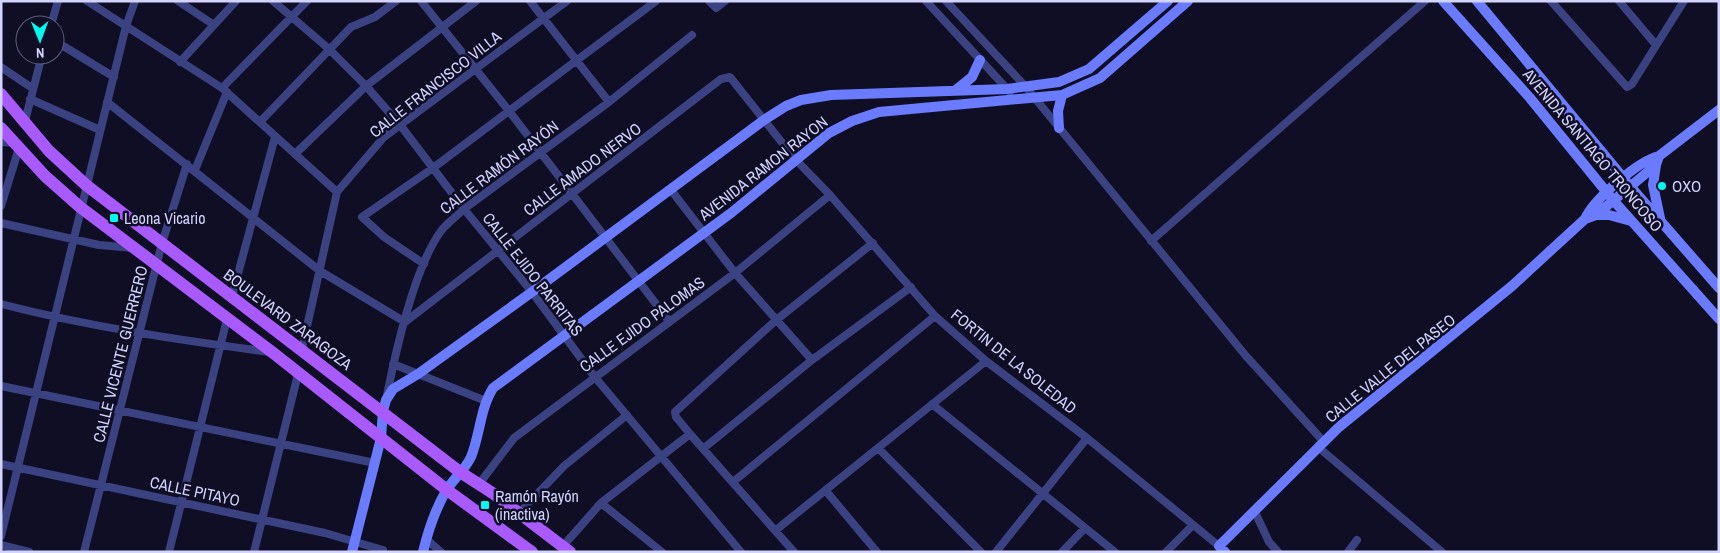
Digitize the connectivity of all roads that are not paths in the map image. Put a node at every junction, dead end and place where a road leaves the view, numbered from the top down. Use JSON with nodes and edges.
{"nodes":[{"id":1,"x":58,"y":1,"type":"edge"},
{"id":2,"x":87,"y":1,"type":"edge"},
{"id":3,"x":135,"y":1,"type":"edge"},
{"id":4,"x":178,"y":1,"type":"edge"},
{"id":5,"x":236,"y":1,"type":"edge"},
{"id":6,"x":273,"y":1,"type":"edge"},
{"id":7,"x":307,"y":1,"type":"edge"},
{"id":8,"x":396,"y":1,"type":"edge"},
{"id":9,"x":421,"y":1,"type":"edge"},
{"id":10,"x":476,"y":1,"type":"edge"},
{"id":11,"x":530,"y":1,"type":"edge"},
{"id":12,"x":567,"y":1,"type":"edge"},
{"id":13,"x":656,"y":1,"type":"edge"},
{"id":14,"x":709,"y":1,"type":"edge"},
{"id":15,"x":725,"y":1,"type":"edge"},
{"id":16,"x":926,"y":1,"type":"edge"},
{"id":17,"x":946,"y":1,"type":"edge"},
{"id":18,"x":1168,"y":1,"type":"edge"},
{"id":19,"x":1188,"y":1,"type":"edge"},
{"id":20,"x":1425,"y":1,"type":"edge"},
{"id":21,"x":1443,"y":1,"type":"edge"},
{"id":22,"x":1477,"y":1,"type":"edge"},
{"id":23,"x":1551,"y":1,"type":"edge"},
{"id":24,"x":1619,"y":1,"type":"edge"},
{"id":25,"x":1684,"y":1,"type":"edge"},
{"id":26,"x":54,"y":15,"type":"edge"},
{"id":27,"x":292,"y":15,"type":"junction"},
{"id":28,"x":544,"y":18,"type":"junction"},
{"id":29,"x":214,"y":25,"type":"junction"},
{"id":30,"x":126,"y":26,"type":"junction"},
{"id":31,"x":442,"y":29,"type":"junction"},
{"id":32,"x":692,"y":35,"type":"dead end"},
{"id":33,"x":1656,"y":44,"type":"junction"},
{"id":34,"x":65,"y":47,"type":"edge"},
{"id":35,"x":329,"y":49,"type":"junction"},
{"id":36,"x":980,"y":60,"type":"junction"},
{"id":37,"x":577,"y":61,"type":"junction"},
{"id":38,"x":180,"y":62,"type":"junction"},
{"id":39,"x":39,"y":65,"type":"edge"},
{"id":40,"x":1,"y":67,"type":"edge"},
{"id":41,"x":476,"y":68,"type":"junction"},
{"id":42,"x":114,"y":77,"type":"junction"},
{"id":43,"x":730,"y":78,"type":"joint"},
{"id":44,"x":366,"y":86,"type":"junction"},
{"id":45,"x":1025,"y":86,"type":"junction"},
{"id":46,"x":32,"y":88,"type":"junction"},
{"id":47,"x":1007,"y":88,"type":"junction"},
{"id":48,"x":225,"y":90,"type":"junction"},
{"id":49,"x":956,"y":90,"type":"junction"},
{"id":50,"x":1,"y":94,"type":"edge"},
{"id":51,"x":1062,"y":95,"type":"junction"},
{"id":52,"x":1035,"y":98,"type":"junction"},
{"id":53,"x":30,"y":99,"type":"junction"},
{"id":54,"x":1018,"y":100,"type":"junction"},
{"id":55,"x":107,"y":102,"type":"junction"},
{"id":56,"x":609,"y":102,"type":"junction"},
{"id":57,"x":1719,"y":110,"type":"edge"},
{"id":58,"x":510,"y":111,"type":"junction"},
{"id":59,"x":764,"y":120,"type":"junction"},
{"id":60,"x":25,"y":121,"type":"junction"},
{"id":61,"x":260,"y":122,"type":"junction"},
{"id":62,"x":401,"y":126,"type":"junction"},
{"id":63,"x":1,"y":128,"type":"edge"},
{"id":64,"x":1059,"y":128,"type":"junction"},
{"id":65,"x":100,"y":130,"type":"junction"},
{"id":66,"x":275,"y":137,"type":"junction"},
{"id":67,"x":1,"y":142,"type":"edge"},
{"id":68,"x":16,"y":146,"type":"junction"},
{"id":69,"x":541,"y":153,"type":"junction"},
{"id":70,"x":295,"y":154,"type":"junction"},
{"id":71,"x":795,"y":159,"type":"junction"},
{"id":72,"x":1658,"y":160,"type":"junction"},
{"id":73,"x":187,"y":164,"type":"junction"},
{"id":74,"x":433,"y":168,"type":"junction"},
{"id":75,"x":195,"y":170,"type":"junction"},
{"id":76,"x":1627,"y":182,"type":"junction"},
{"id":77,"x":86,"y":185,"type":"junction"},
{"id":78,"x":671,"y":190,"type":"junction"},
{"id":79,"x":336,"y":192,"type":"junction"},
{"id":80,"x":574,"y":194,"type":"junction"},
{"id":81,"x":1613,"y":194,"type":"junction"},
{"id":82,"x":830,"y":195,"type":"junction"},
{"id":83,"x":1,"y":206,"type":"edge"},
{"id":84,"x":80,"y":207,"type":"junction"},
{"id":85,"x":464,"y":209,"type":"junction"},
{"id":86,"x":1596,"y":215,"type":"junction"},
{"id":87,"x":253,"y":216,"type":"junction"},
{"id":88,"x":1585,"y":220,"type":"junction"},
{"id":89,"x":1633,"y":221,"type":"junction"},
{"id":90,"x":1661,"y":222,"type":"junction"},
{"id":91,"x":1,"y":223,"type":"edge"},
{"id":92,"x":704,"y":233,"type":"junction"},
{"id":93,"x":605,"y":238,"type":"junction"},
{"id":94,"x":73,"y":239,"type":"junction"},
{"id":95,"x":1152,"y":241,"type":"junction"},
{"id":96,"x":162,"y":243,"type":"junction"},
{"id":97,"x":873,"y":243,"type":"junction"},
{"id":98,"x":133,"y":248,"type":"junction"},
{"id":99,"x":498,"y":250,"type":"junction"},
{"id":100,"x":424,"y":264,"type":"junction"},
{"id":101,"x":156,"y":266,"type":"junction"},
{"id":102,"x":320,"y":270,"type":"junction"},
{"id":103,"x":735,"y":273,"type":"junction"},
{"id":104,"x":638,"y":281,"type":"junction"},
{"id":105,"x":911,"y":287,"type":"junction"},
{"id":106,"x":1719,"y":288,"type":"edge"},
{"id":107,"x":532,"y":292,"type":"junction"},
{"id":108,"x":232,"y":296,"type":"junction"},
{"id":109,"x":1,"y":304,"type":"edge"},
{"id":110,"x":935,"y":316,"type":"junction"},
{"id":111,"x":54,"y":318,"type":"junction"},
{"id":112,"x":227,"y":319,"type":"junction"},
{"id":113,"x":1719,"y":319,"type":"edge"},
{"id":114,"x":669,"y":321,"type":"junction"},
{"id":115,"x":776,"y":321,"type":"junction"},
{"id":116,"x":405,"y":322,"type":"junction"},
{"id":117,"x":138,"y":334,"type":"junction"},
{"id":118,"x":564,"y":335,"type":"junction"},
{"id":119,"x":221,"y":345,"type":"junction"},
{"id":120,"x":302,"y":349,"type":"junction"},
{"id":121,"x":272,"y":352,"type":"junction"},
{"id":122,"x":812,"y":360,"type":"junction"},
{"id":123,"x":986,"y":361,"type":"junction"},
{"id":124,"x":393,"y":364,"type":"junction"},
{"id":125,"x":298,"y":374,"type":"junction"},
{"id":126,"x":418,"y":374,"type":"junction"},
{"id":127,"x":594,"y":376,"type":"junction"},
{"id":128,"x":1,"y":386,"type":"edge"},
{"id":129,"x":34,"y":394,"type":"junction"},
{"id":130,"x":486,"y":401,"type":"junction"},
{"id":131,"x":932,"y":404,"type":"junction"},
{"id":132,"x":384,"y":406,"type":"junction"},
{"id":133,"x":120,"y":411,"type":"junction"},
{"id":134,"x":626,"y":416,"type":"junction"},
{"id":135,"x":201,"y":426,"type":"junction"},
{"id":136,"x":690,"y":434,"type":"junction"},
{"id":137,"x":381,"y":438,"type":"junction"},
{"id":138,"x":1086,"y":438,"type":"junction"},
{"id":139,"x":281,"y":444,"type":"junction"},
{"id":140,"x":1321,"y":445,"type":"junction"},
{"id":141,"x":704,"y":448,"type":"junction"},
{"id":142,"x":879,"y":449,"type":"junction"},
{"id":143,"x":661,"y":456,"type":"junction"},
{"id":144,"x":375,"y":463,"type":"junction"},
{"id":145,"x":1,"y":464,"type":"edge"},
{"id":146,"x":17,"y":468,"type":"junction"},
{"id":147,"x":460,"y":472,"type":"junction"},
{"id":148,"x":734,"y":482,"type":"junction"},
{"id":149,"x":479,"y":484,"type":"junction"},
{"id":150,"x":101,"y":485,"type":"junction"},
{"id":151,"x":447,"y":490,"type":"junction"},
{"id":152,"x":826,"y":491,"type":"junction"},
{"id":153,"x":1043,"y":492,"type":"junction"},
{"id":154,"x":181,"y":502,"type":"junction"},
{"id":155,"x":601,"y":503,"type":"junction"},
{"id":156,"x":520,"y":512,"type":"junction"},
{"id":157,"x":1255,"y":512,"type":"junction"},
{"id":158,"x":263,"y":520,"type":"junction"},
{"id":159,"x":1193,"y":525,"type":"junction"},
{"id":160,"x":1085,"y":528,"type":"junction"},
{"id":161,"x":776,"y":530,"type":"junction"},
{"id":162,"x":1,"y":536,"type":"edge"},
{"id":163,"x":426,"y":540,"type":"junction"},
{"id":164,"x":1357,"y":540,"type":"dead end"},
{"id":165,"x":1,"y":545,"type":"edge"},
{"id":166,"x":353,"y":547,"type":"edge"},
{"id":167,"x":567,"y":549,"type":"edge"},
{"id":168,"x":1222,"y":549,"type":"edge"},
{"id":169,"x":383,"y":550,"type":"dead end"},
{"id":170,"x":29,"y":552,"type":"edge"},
{"id":171,"x":84,"y":552,"type":"edge"},
{"id":172,"x":169,"y":552,"type":"edge"},
{"id":173,"x":254,"y":552,"type":"edge"},
{"id":174,"x":423,"y":552,"type":"edge"},
{"id":175,"x":441,"y":552,"type":"edge"},
{"id":176,"x":532,"y":552,"type":"edge"},
{"id":177,"x":662,"y":552,"type":"edge"},
{"id":178,"x":740,"y":552,"type":"edge"},
{"id":179,"x":794,"y":552,"type":"edge"},
{"id":180,"x":877,"y":552,"type":"edge"},
{"id":181,"x":981,"y":552,"type":"edge"},
{"id":182,"x":996,"y":552,"type":"edge"},
{"id":183,"x":1062,"y":552,"type":"edge"},
{"id":184,"x":1114,"y":552,"type":"edge"},
{"id":185,"x":1166,"y":552,"type":"edge"},
{"id":186,"x":1278,"y":552,"type":"edge"},
{"id":187,"x":1348,"y":552,"type":"edge"},
{"id":188,"x":1442,"y":552,"type":"edge"}],
"edges":[{"from":1,"to":26,"type":"street"},
{"from":2,"to":30,"type":"street"},
{"from":3,"to":30,"type":"street"},
{"from":4,"to":29,"type":"street"},
{"from":5,"to":29,"type":"street"},
{"from":6,"to":27,"type":"street","name":"CALLE EJIDO PARRITAS"},
{"from":7,"to":27,"type":"street"},
{"from":8,"to":35,"type":"street"},
{"from":9,"to":31,"type":"street"},
{"from":10,"to":31,"type":"street"},
{"from":11,"to":28,"type":"street"},
{"from":12,"to":28,"type":"street","name":"CALLE FRANCISCO VILLA"},
{"from":13,"to":37,"type":"street"},
{"from":14,"to":15,"type":"street"},
{"from":16,"to":36,"type":"street"},
{"from":17,"to":45,"type":"street"},
{"from":18,"to":45,"type":"main road","name":"AVENIDA RAMON RAYON"},
{"from":19,"to":51,"type":"main road","name":"AVENIDA RAMON RAYON"},
{"from":20,"to":95,"type":"street"},
{"from":21,"to":81,"type":"main road","name":"AVENIDA SANTIAGO TRONCOSO"},
{"from":22,"to":76,"type":"main road","name":"AVENIDA SANTIAGO TRONCOSO"},
{"from":23,"to":33,"type":"street"},
{"from":24,"to":33,"type":"street"},
{"from":25,"to":33,"type":"street"},
{"from":27,"to":35,"type":"street","name":"CALLE EJIDO PARRITAS"},
{"from":27,"to":48,"type":"street"},
{"from":28,"to":37,"type":"street"},
{"from":28,"to":41,"type":"street","name":"CALLE FRANCISCO VILLA"},
{"from":29,"to":38,"type":"street"},
{"from":30,"to":38,"type":"street"},
{"from":30,"to":42,"type":"street"},
{"from":31,"to":41,"type":"street"},
{"from":31,"to":44,"type":"street"},
{"from":32,"to":56,"type":"street","name":"CALLE RAMÓN RAYÓN"},
{"from":34,"to":42,"type":"street"},
{"from":35,"to":44,"type":"street","name":"CALLE EJIDO PARRITAS"},
{"from":35,"to":61,"type":"street"},
{"from":36,"to":47,"type":"street"},
{"from":36,"to":49,"type":"main road"},
{"from":37,"to":56,"type":"street"},
{"from":37,"to":58,"type":"street"},
{"from":38,"to":48,"type":"street"},
{"from":39,"to":46,"type":"street"},
{"from":40,"to":46,"type":"street"},
{"from":41,"to":58,"type":"street"},
{"from":41,"to":62,"type":"street","name":"CALLE FRANCISCO VILLA"},
{"from":42,"to":55,"type":"street"},
{"from":43,"to":59,"type":"street","name":"FORTIN DE LA SOLEDAD"},
{"from":43,"to":80,"type":"street","name":"CALLE AMADO NERVO"},
{"from":44,"to":62,"type":"street","name":"CALLE EJIDO PARRITAS"},
{"from":44,"to":70,"type":"street"},
{"from":45,"to":47,"type":"main road","name":"AVENIDA RAMON RAYON"},
{"from":45,"to":52,"type":"street"},
{"from":46,"to":53,"type":"street"},
{"from":47,"to":49,"type":"main road","name":"AVENIDA RAMON RAYON"},
{"from":47,"to":54,"type":"street"},
{"from":48,"to":61,"type":"street"},
{"from":48,"to":75,"type":"street"},
{"from":49,"to":59,"type":"main road","name":"AVENIDA RAMON RAYON"},
{"from":50,"to":60,"type":"main road","name":"BOULEVARD ZARAGOZA"},
{"from":51,"to":52,"type":"main road","name":"AVENIDA RAMON RAYON"},
{"from":51,"to":64,"type":"main road"},
{"from":52,"to":54,"type":"main road","name":"AVENIDA RAMON RAYON"},
{"from":52,"to":64,"type":"street"},
{"from":53,"to":60,"type":"street"},
{"from":53,"to":65,"type":"street"},
{"from":54,"to":71,"type":"main road","name":"AVENIDA RAMON RAYON"},
{"from":55,"to":65,"type":"street"},
{"from":55,"to":73,"type":"street"},
{"from":56,"to":69,"type":"street","name":"CALLE RAMÓN RAYÓN"},
{"from":57,"to":72,"type":"main road"},
{"from":58,"to":69,"type":"street"},
{"from":58,"to":74,"type":"street"},
{"from":59,"to":71,"type":"street","name":"FORTIN DE LA SOLEDAD"},
{"from":59,"to":78,"type":"main road","name":"AVENIDA RAMON RAYON"},
{"from":60,"to":77,"type":"main road","name":"BOULEVARD ZARAGOZA"},
{"from":61,"to":66,"type":"street"},
{"from":62,"to":74,"type":"street","name":"CALLE EJIDO PARRITAS"},
{"from":62,"to":79,"type":"street","name":"CALLE FRANCISCO VILLA"},
{"from":63,"to":68,"type":"main road"},
{"from":64,"to":95,"type":"street"},
{"from":65,"to":77,"type":"street"},
{"from":66,"to":70,"type":"street"},
{"from":66,"to":87,"type":"street"},
{"from":67,"to":68,"type":"street"},
{"from":68,"to":83,"type":"street"},
{"from":68,"to":84,"type":"main road"},
{"from":69,"to":80,"type":"street"},
{"from":69,"to":85,"type":"street","name":"CALLE RAMÓN RAYÓN"},
{"from":70,"to":79,"type":"street"},
{"from":71,"to":82,"type":"street","name":"FORTIN DE LA SOLEDAD"},
{"from":71,"to":92,"type":"main road","name":"AVENIDA RAMON RAYON"},
{"from":72,"to":76,"type":"main road"},
{"from":72,"to":90,"type":"main road"},
{"from":73,"to":75,"type":"street"},
{"from":73,"to":96,"type":"street","name":"CALLE VICENTE GUERRERO"},
{"from":74,"to":85,"type":"street","name":"CALLE EJIDO PARRITAS"},
{"from":74,"to":100,"type":"street"},
{"from":75,"to":87,"type":"street"},
{"from":76,"to":81,"type":"main road"},
{"from":76,"to":90,"type":"main road","name":"AVENIDA SANTIAGO TRONCOSO"},
{"from":77,"to":84,"type":"street"},
{"from":77,"to":96,"type":"main road","name":"BOULEVARD ZARAGOZA"},
{"from":78,"to":92,"type":"street"},
{"from":78,"to":93,"type":"main road","name":"AVENIDA RAMON RAYON"},
{"from":79,"to":102,"type":"street","name":"CALLE FRANCISCO VILLA"},
{"from":80,"to":93,"type":"street"},
{"from":80,"to":99,"type":"street","name":"CALLE AMADO NERVO"},
{"from":81,"to":86,"type":"main road","name":"CALLE VALLE DEL PASEO"},
{"from":81,"to":88,"type":"main road","name":"CALLE VALLE DEL PASEO"},
{"from":81,"to":89,"type":"main road","name":"AVENIDA SANTIAGO TRONCOSO"},
{"from":82,"to":97,"type":"street","name":"FORTIN DE LA SOLEDAD"},
{"from":82,"to":103,"type":"street","name":"CALLE EJIDO PALOMAS"},
{"from":84,"to":94,"type":"street"},
{"from":84,"to":98,"type":"main road"},
{"from":85,"to":99,"type":"street","name":"CALLE EJIDO PARRITAS"},
{"from":85,"to":100,"type":"street","name":"CALLE RAMÓN RAYÓN"},
{"from":86,"to":88,"type":"main road","name":"CALLE VALLE DEL PASEO"},
{"from":86,"to":89,"type":"main road"},
{"from":87,"to":102,"type":"street"},
{"from":87,"to":108,"type":"street"},
{"from":88,"to":140,"type":"main road","name":"CALLE VALLE DEL PASEO"},
{"from":89,"to":113,"type":"main road","name":"AVENIDA SANTIAGO TRONCOSO"},
{"from":90,"to":106,"type":"main road","name":"AVENIDA SANTIAGO TRONCOSO"},
{"from":91,"to":94,"type":"street"},
{"from":92,"to":103,"type":"street"},
{"from":92,"to":104,"type":"main road","name":"AVENIDA RAMON RAYON"},
{"from":93,"to":104,"type":"street"},
{"from":93,"to":107,"type":"main road","name":"AVENIDA RAMON RAYON"},
{"from":94,"to":98,"type":"street"},
{"from":94,"to":111,"type":"street"},
{"from":95,"to":140,"type":"street"},
{"from":96,"to":101,"type":"street","name":"CALLE VICENTE GUERRERO"},
{"from":96,"to":108,"type":"main road","name":"BOULEVARD ZARAGOZA"},
{"from":97,"to":105,"type":"street","name":"FORTIN DE LA SOLEDAD"},
{"from":97,"to":115,"type":"street"},
{"from":98,"to":101,"type":"main road"},
{"from":99,"to":107,"type":"street","name":"CALLE EJIDO PARRITAS"},
{"from":99,"to":116,"type":"street","name":"CALLE AMADO NERVO"},
{"from":100,"to":116,"type":"street","name":"CALLE RAMÓN RAYÓN"},
{"from":101,"to":112,"type":"main road"},
{"from":101,"to":117,"type":"street","name":"CALLE VICENTE GUERRERO"},
{"from":102,"to":116,"type":"street"},
{"from":102,"to":120,"type":"street","name":"CALLE FRANCISCO VILLA"},
{"from":103,"to":114,"type":"street","name":"CALLE EJIDO PALOMAS"},
{"from":103,"to":115,"type":"street"},
{"from":104,"to":114,"type":"street"},
{"from":104,"to":118,"type":"main road","name":"AVENIDA RAMON RAYON"},
{"from":105,"to":110,"type":"street","name":"FORTIN DE LA SOLEDAD"},
{"from":105,"to":122,"type":"street"},
{"from":107,"to":118,"type":"street","name":"CALLE EJIDO PARRITAS"},
{"from":107,"to":126,"type":"main road","name":"AVENIDA RAMON RAYON"},
{"from":108,"to":120,"type":"main road","name":"BOULEVARD ZARAGOZA"},
{"from":109,"to":111,"type":"street"},
{"from":110,"to":123,"type":"street","name":"FORTIN DE LA SOLEDAD"},
{"from":110,"to":148,"type":"street"},
{"from":111,"to":117,"type":"street"},
{"from":111,"to":129,"type":"street"},
{"from":112,"to":119,"type":"street"},
{"from":112,"to":121,"type":"main road"},
{"from":114,"to":127,"type":"street","name":"CALLE EJIDO PALOMAS"},
{"from":115,"to":122,"type":"street"},
{"from":115,"to":136,"type":"street"},
{"from":116,"to":124,"type":"street","name":"CALLE RAMÓN RAYÓN"},
{"from":117,"to":119,"type":"street"},
{"from":117,"to":133,"type":"street","name":"CALLE VICENTE GUERRERO"},
{"from":118,"to":127,"type":"street","name":"CALLE EJIDO PARRITAS"},
{"from":118,"to":130,"type":"main road","name":"AVENIDA RAMON RAYON"},
{"from":119,"to":121,"type":"street"},
{"from":119,"to":135,"type":"street"},
{"from":120,"to":132,"type":"main road","name":"BOULEVARD ZARAGOZA"},
{"from":121,"to":125,"type":"main road"},
{"from":122,"to":141,"type":"street"},
{"from":123,"to":131,"type":"street"},
{"from":123,"to":138,"type":"street","name":"FORTIN DE LA SOLEDAD"},
{"from":124,"to":126,"type":"street"},
{"from":124,"to":132,"type":"street","name":"CALLE RAMÓN RAYÓN"},
{"from":125,"to":137,"type":"main road"},
{"from":125,"to":139,"type":"street"},
{"from":126,"to":130,"type":"street"},
{"from":126,"to":132,"type":"main road"},
{"from":127,"to":134,"type":"street","name":"CALLE EJIDO PARRITAS"},
{"from":127,"to":149,"type":"street","name":"CALLE EJIDO PALOMAS"},
{"from":128,"to":129,"type":"street"},
{"from":129,"to":133,"type":"street"},
{"from":129,"to":146,"type":"street"},
{"from":130,"to":147,"type":"main road","name":"AVENIDA RAMON RAYON"},
{"from":131,"to":142,"type":"street"},
{"from":131,"to":153,"type":"street"},
{"from":132,"to":137,"type":"main road","name":"CALLE RAMÓN RAYÓN"},
{"from":132,"to":147,"type":"main road","name":"BOULEVARD ZARAGOZA"},
{"from":133,"to":135,"type":"street"},
{"from":133,"to":150,"type":"street","name":"CALLE VICENTE GUERRERO"},
{"from":134,"to":143,"type":"street","name":"CALLE EJIDO PARRITAS"},
{"from":134,"to":156,"type":"street"},
{"from":135,"to":139,"type":"street"},
{"from":135,"to":154,"type":"street"},
{"from":136,"to":141,"type":"street"},
{"from":136,"to":143,"type":"street"},
{"from":137,"to":144,"type":"main road","name":"CALLE RAMÓN RAYÓN"},
{"from":137,"to":151,"type":"main road"},
{"from":138,"to":153,"type":"street"},
{"from":138,"to":159,"type":"street","name":"FORTIN DE LA SOLEDAD"},
{"from":139,"to":144,"type":"street"},
{"from":139,"to":158,"type":"street"},
{"from":140,"to":157,"type":"main road","name":"CALLE VALLE DEL PASEO"},
{"from":140,"to":188,"type":"street"},
{"from":141,"to":148,"type":"street"},
{"from":142,"to":152,"type":"street"},
{"from":142,"to":181,"type":"street"},
{"from":143,"to":155,"type":"street"},
{"from":143,"to":178,"type":"street","name":"CALLE EJIDO PARRITAS"},
{"from":144,"to":166,"type":"main road","name":"CALLE RAMÓN RAYÓN"},
{"from":145,"to":146,"type":"street","name":"CALLE PITAYO"},
{"from":146,"to":150,"type":"street","name":"CALLE PITAYO"},
{"from":146,"to":162,"type":"street"},
{"from":147,"to":149,"type":"main road","name":"BOULEVARD ZARAGOZA"},
{"from":147,"to":151,"type":"main road","name":"AVENIDA RAMON RAYON"},
{"from":148,"to":161,"type":"street"},
{"from":149,"to":156,"type":"main road","name":"BOULEVARD ZARAGOZA"},
{"from":150,"to":154,"type":"street","name":"CALLE PITAYO"},
{"from":150,"to":171,"type":"street","name":"CALLE VICENTE GUERRERO"},
{"from":151,"to":163,"type":"main road","name":"AVENIDA RAMON RAYON"},
{"from":151,"to":176,"type":"main road"},
{"from":152,"to":161,"type":"street"},
{"from":152,"to":180,"type":"street"},
{"from":153,"to":160,"type":"street"},
{"from":153,"to":182,"type":"street"},
{"from":154,"to":158,"type":"street","name":"CALLE PITAYO"},
{"from":154,"to":172,"type":"street"},
{"from":155,"to":167,"type":"street"},
{"from":155,"to":177,"type":"street"},
{"from":156,"to":167,"type":"main road","name":"BOULEVARD ZARAGOZA"},
{"from":157,"to":168,"type":"main road","name":"CALLE VALLE DEL PASEO"},
{"from":157,"to":186,"type":"street"},
{"from":158,"to":166,"type":"street","name":"CALLE PITAYO"},
{"from":158,"to":173,"type":"street"},
{"from":159,"to":168,"type":"street","name":"FORTIN DE LA SOLEDAD"},
{"from":159,"to":185,"type":"street"},
{"from":160,"to":183,"type":"street"},
{"from":160,"to":184,"type":"street"},
{"from":161,"to":179,"type":"street"},
{"from":163,"to":174,"type":"main road","name":"AVENIDA RAMON RAYON"},
{"from":163,"to":175,"type":"street"},
{"from":164,"to":187,"type":"street"},
{"from":165,"to":170,"type":"street"},
{"from":166,"to":169,"type":"street","name":"CALLE PITAYO"}]}
